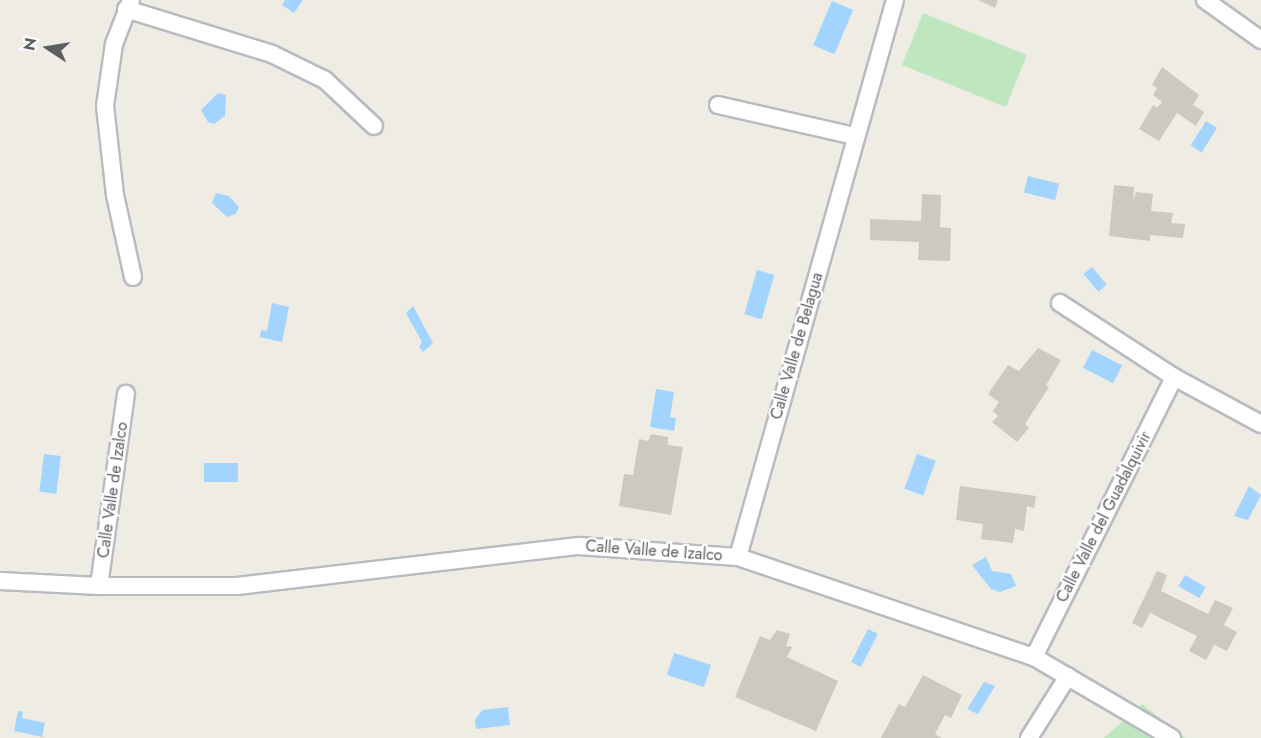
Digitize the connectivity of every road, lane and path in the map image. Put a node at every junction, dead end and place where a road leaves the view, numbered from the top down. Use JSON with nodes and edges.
{"nodes":[{"id":1,"x":896,"y":0,"type":"edge"},
{"id":2,"x":1205,"y":0,"type":"edge"},
{"id":3,"x":128,"y":5,"type":"edge"},
{"id":4,"x":1261,"y":40,"type":"edge"},
{"id":5,"x":718,"y":105,"type":"dead end"},
{"id":6,"x":374,"y":126,"type":"dead end"},
{"id":7,"x":855,"y":136,"type":"junction"},
{"id":8,"x":133,"y":277,"type":"dead end"},
{"id":9,"x":1060,"y":303,"type":"dead end"},
{"id":10,"x":1174,"y":377,"type":"junction"},
{"id":11,"x":126,"y":394,"type":"dead end"},
{"id":12,"x":1261,"y":424,"type":"edge"},
{"id":13,"x":738,"y":557,"type":"junction"},
{"id":14,"x":0,"y":580,"type":"edge"},
{"id":15,"x":99,"y":586,"type":"junction"},
{"id":16,"x":1034,"y":657,"type":"junction"},
{"id":17,"x":1068,"y":676,"type":"junction"},
{"id":18,"x":1029,"y":738,"type":"edge"},
{"id":19,"x":1172,"y":738,"type":"edge"}],
"edges":[{"from":1,"to":7,"type":"street","name":"Calle Valle de Belagua"},
{"from":2,"to":4,"type":"street"},
{"from":3,"to":6,"type":"street"},
{"from":3,"to":8,"type":"street"},
{"from":5,"to":7,"type":"street"},
{"from":7,"to":13,"type":"street","name":"Calle Valle de Belagua"},
{"from":9,"to":10,"type":"street"},
{"from":10,"to":12,"type":"street"},
{"from":10,"to":16,"type":"street","name":"Calle Valle del Guadalquivir"},
{"from":11,"to":15,"type":"street","name":"Calle Valle de Izalco"},
{"from":13,"to":15,"type":"street","name":"Calle Valle de Izalco"},
{"from":13,"to":16,"type":"street","name":"Calle Valle de Izalco"},
{"from":14,"to":15,"type":"street","name":"Calle Valle de Izalco"},
{"from":16,"to":17,"type":"street","name":"Calle Valle de Izalco"},
{"from":17,"to":18,"type":"street"},
{"from":17,"to":19,"type":"street","name":"Calle Valle de Izalco"}]}
